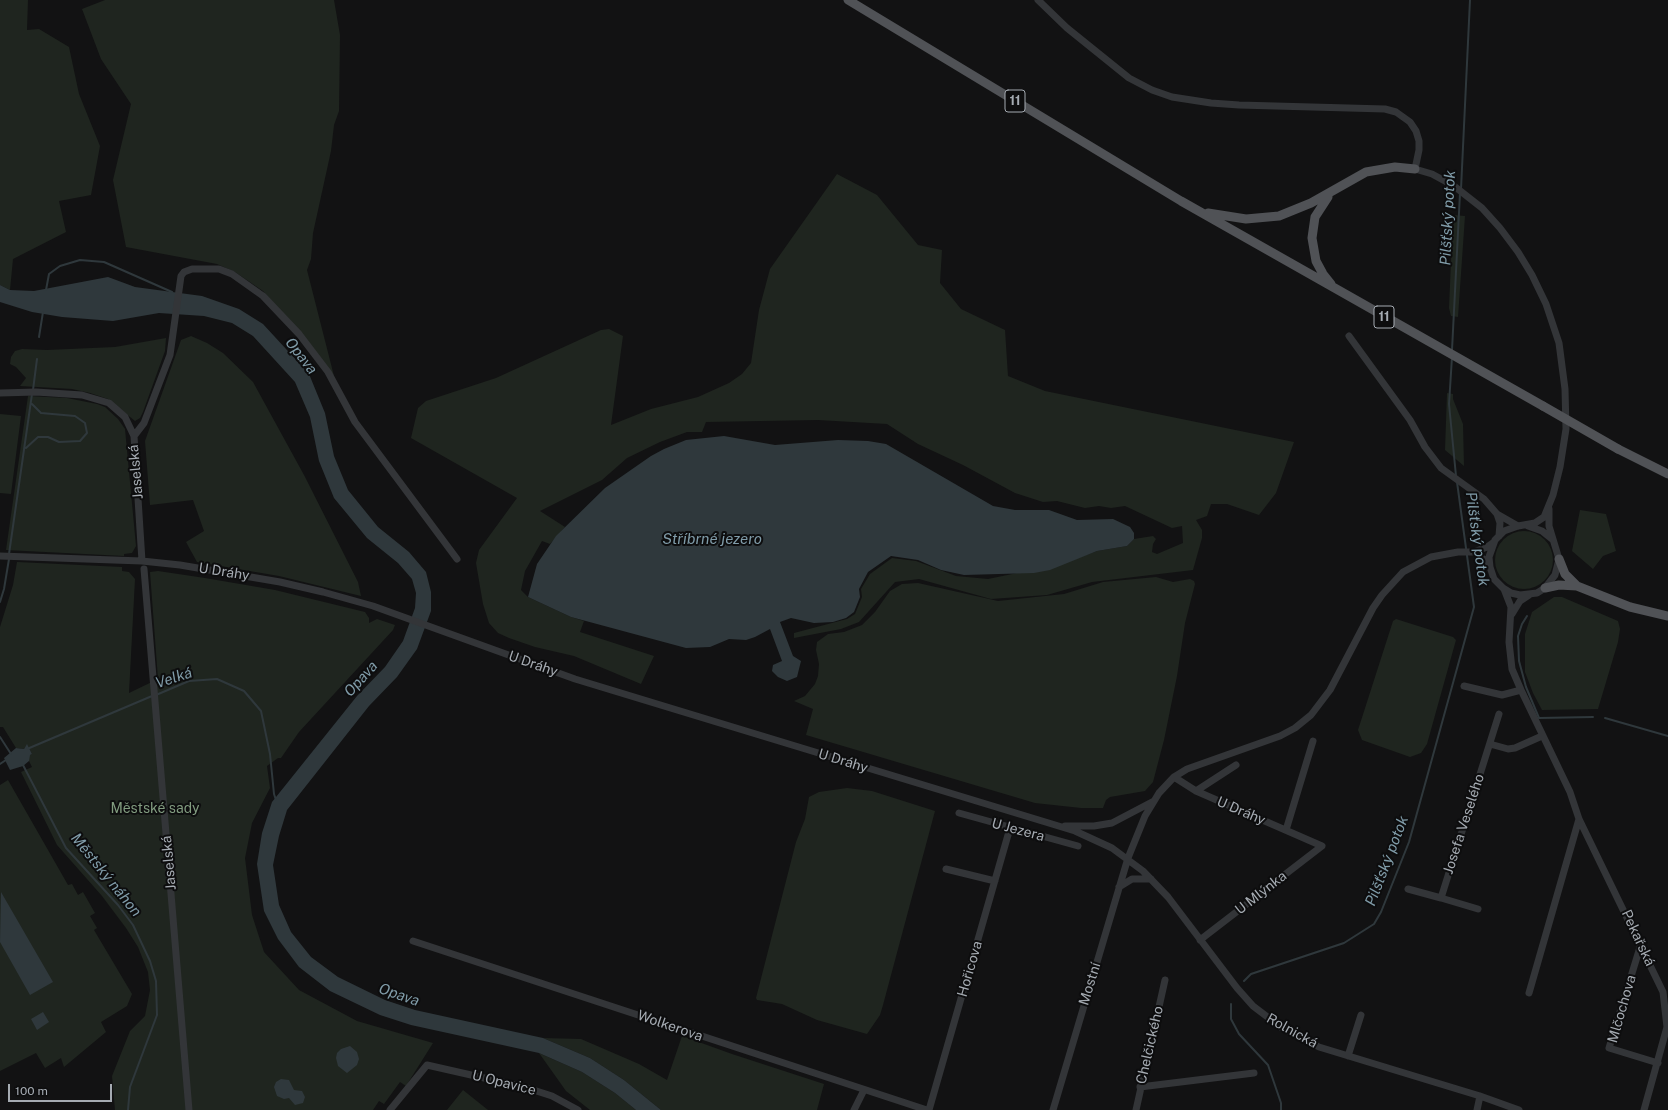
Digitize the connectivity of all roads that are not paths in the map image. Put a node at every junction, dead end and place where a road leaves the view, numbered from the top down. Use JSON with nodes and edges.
{"nodes":[{"id":1,"x":848,"y":0,"type":"edge"},
{"id":2,"x":1038,"y":0,"type":"edge"},
{"id":3,"x":1415,"y":169,"type":"junction"},
{"id":4,"x":1336,"y":189,"type":"junction"},
{"id":5,"x":1181,"y":201,"type":"junction"},
{"id":6,"x":1338,"y":291,"type":"junction"},
{"id":7,"x":1349,"y":336,"type":"dead end"},
{"id":8,"x":0,"y":393,"type":"edge"},
{"id":9,"x":134,"y":436,"type":"junction"},
{"id":10,"x":1620,"y":449,"type":"junction"},
{"id":11,"x":1668,"y":474,"type":"edge"},
{"id":12,"x":1668,"y":478,"type":"edge"},
{"id":13,"x":1548,"y":509,"type":"junction"},
{"id":14,"x":1497,"y":514,"type":"junction"},
{"id":15,"x":1526,"y":525,"type":"junction"},
{"id":16,"x":1518,"y":526,"type":"junction"},
{"id":17,"x":1497,"y":538,"type":"junction"},
{"id":18,"x":1554,"y":543,"type":"junction"},
{"id":19,"x":1474,"y":552,"type":"junction"},
{"id":20,"x":0,"y":556,"type":"edge"},
{"id":21,"x":458,"y":559,"type":"dead end"},
{"id":22,"x":1559,"y":559,"type":"junction"},
{"id":23,"x":142,"y":561,"type":"junction"},
{"id":24,"x":1490,"y":567,"type":"junction"},
{"id":25,"x":144,"y":569,"type":"dead end"},
{"id":26,"x":1577,"y":586,"type":"junction"},
{"id":27,"x":1503,"y":588,"type":"junction"},
{"id":28,"x":1545,"y":588,"type":"junction"},
{"id":29,"x":1529,"y":595,"type":"junction"},
{"id":30,"x":1512,"y":616,"type":"junction"},
{"id":31,"x":1668,"y":616,"type":"edge"},
{"id":32,"x":1464,"y":686,"type":"dead end"},
{"id":33,"x":1521,"y":690,"type":"junction"},
{"id":34,"x":1499,"y":714,"type":"dead end"},
{"id":35,"x":1542,"y":736,"type":"junction"},
{"id":36,"x":1313,"y":740,"type":"dead end"},
{"id":37,"x":1490,"y":744,"type":"junction"},
{"id":38,"x":1236,"y":765,"type":"dead end"},
{"id":39,"x":1174,"y":778,"type":"junction"},
{"id":40,"x":1196,"y":791,"type":"junction"},
{"id":41,"x":1152,"y":802,"type":"junction"},
{"id":42,"x":959,"y":813,"type":"dead end"},
{"id":43,"x":1579,"y":819,"type":"junction"},
{"id":44,"x":1058,"y":826,"type":"junction"},
{"id":45,"x":1010,"y":828,"type":"junction"},
{"id":46,"x":1286,"y":830,"type":"junction"},
{"id":47,"x":1078,"y":846,"type":"dead end"},
{"id":48,"x":1322,"y":846,"type":"joint"},
{"id":49,"x":1128,"y":858,"type":"junction"},
{"id":50,"x":946,"y":869,"type":"dead end"},
{"id":51,"x":1151,"y":879,"type":"junction"},
{"id":52,"x":995,"y":882,"type":"junction"},
{"id":53,"x":1119,"y":887,"type":"junction"},
{"id":54,"x":1408,"y":889,"type":"dead end"},
{"id":55,"x":1441,"y":898,"type":"junction"},
{"id":56,"x":1478,"y":909,"type":"dead end"},
{"id":57,"x":413,"y":940,"type":"dead end"},
{"id":58,"x":1200,"y":940,"type":"junction"},
{"id":59,"x":1641,"y":944,"type":"junction"},
{"id":60,"x":1165,"y":980,"type":"dead end"},
{"id":61,"x":1529,"y":993,"type":"dead end"},
{"id":62,"x":1361,"y":1015,"type":"dead end"},
{"id":63,"x":1668,"y":1028,"type":"edge"},
{"id":64,"x":1348,"y":1056,"type":"junction"},
{"id":65,"x":1658,"y":1063,"type":"junction"},
{"id":66,"x":1254,"y":1073,"type":"dead end"},
{"id":67,"x":1140,"y":1087,"type":"junction"},
{"id":68,"x":864,"y":1090,"type":"junction"},
{"id":69,"x":1480,"y":1096,"type":"junction"},
{"id":70,"x":189,"y":1110,"type":"edge"},
{"id":71,"x":390,"y":1110,"type":"edge"},
{"id":72,"x":578,"y":1110,"type":"edge"},
{"id":73,"x":854,"y":1110,"type":"edge"},
{"id":74,"x":928,"y":1110,"type":"edge"},
{"id":75,"x":1052,"y":1110,"type":"edge"},
{"id":76,"x":1136,"y":1110,"type":"edge"},
{"id":77,"x":1477,"y":1110,"type":"edge"},
{"id":78,"x":1519,"y":1110,"type":"edge"},
{"id":79,"x":1644,"y":1110,"type":"edge"}],
"edges":[{"from":1,"to":5,"type":"main road","number":"11"},
{"from":2,"to":3,"type":"street"},
{"from":3,"to":4,"type":"main road"},
{"from":3,"to":13,"type":"street"},
{"from":4,"to":5,"type":"main road"},
{"from":4,"to":6,"type":"main road"},
{"from":5,"to":6,"type":"main road","number":"11"},
{"from":6,"to":10,"type":"main road","number":"11","bridge":true},
{"from":7,"to":14,"type":"street"},
{"from":8,"to":9,"type":"street"},
{"from":9,"to":21,"type":"street","name":"Jaselská"},
{"from":9,"to":23,"type":"street","name":"Jaselská"},
{"from":10,"to":11,"type":"main road","number":"11"},
{"from":10,"to":12,"type":"main road"},
{"from":13,"to":15,"type":"street"},
{"from":13,"to":18,"type":"street"},
{"from":14,"to":16,"type":"street"},
{"from":14,"to":17,"type":"street"},
{"from":15,"to":16,"type":"street"},
{"from":15,"to":18,"type":"street"},
{"from":16,"to":17,"type":"street"},
{"from":17,"to":19,"type":"street"},
{"from":17,"to":24,"type":"street"},
{"from":18,"to":22,"type":"street"},
{"from":19,"to":24,"type":"street"},
{"from":19,"to":39,"type":"street","name":"U Dráhy"},
{"from":20,"to":23,"type":"street","name":"U Dráhy"},
{"from":22,"to":26,"type":"main road"},
{"from":22,"to":28,"type":"street"},
{"from":23,"to":44,"type":"street","name":"U Dráhy"},
{"from":24,"to":27,"type":"street"},
{"from":25,"to":70,"type":"street","name":"Jaselská"},
{"from":26,"to":28,"type":"main road"},
{"from":26,"to":31,"type":"main road"},
{"from":27,"to":29,"type":"street"},
{"from":27,"to":30,"type":"street","name":"Pekařská"},
{"from":28,"to":29,"type":"street"},
{"from":29,"to":30,"type":"street","name":"Pekařská"},
{"from":30,"to":33,"type":"street","name":"Pekařská"},
{"from":32,"to":33,"type":"street"},
{"from":33,"to":35,"type":"street","name":"Pekařská"},
{"from":34,"to":37,"type":"street","name":"Josefa Veselého"},
{"from":35,"to":37,"type":"street"},
{"from":35,"to":43,"type":"street","name":"Pekařská"},
{"from":36,"to":46,"type":"street"},
{"from":37,"to":55,"type":"street","name":"Josefa Veselého"},
{"from":38,"to":40,"type":"street","name":"U Dráhy"},
{"from":39,"to":40,"type":"street","name":"U Dráhy"},
{"from":39,"to":41,"type":"street","name":"U Dráhy"},
{"from":40,"to":46,"type":"street","name":"U Dráhy"},
{"from":41,"to":44,"type":"street","name":"U Dráhy"},
{"from":41,"to":49,"type":"street","name":"U Dráhy"},
{"from":42,"to":45,"type":"street","name":"U Jezera"},
{"from":43,"to":59,"type":"street","name":"Pekařská"},
{"from":43,"to":61,"type":"street"},
{"from":44,"to":49,"type":"street","name":"U Dráhy"},
{"from":45,"to":47,"type":"street","name":"U Jezera"},
{"from":45,"to":52,"type":"street","name":"Hořicova"},
{"from":46,"to":48,"type":"street","name":"U Dráhy"},
{"from":48,"to":58,"type":"street","name":"U Mlýnka"},
{"from":49,"to":51,"type":"street","name":"Rolnická"},
{"from":49,"to":53,"type":"street","name":"Mostní"},
{"from":50,"to":52,"type":"street"},
{"from":51,"to":53,"type":"street"},
{"from":51,"to":58,"type":"street","name":"Rolnická"},
{"from":52,"to":74,"type":"street","name":"Hořicova"},
{"from":53,"to":75,"type":"street","name":"Mostní"},
{"from":54,"to":55,"type":"street"},
{"from":55,"to":56,"type":"street"},
{"from":57,"to":68,"type":"street","name":"Wolkerova"},
{"from":58,"to":64,"type":"street","name":"Rolnická"},
{"from":59,"to":63,"type":"street","name":"Pekařská"},
{"from":59,"to":65,"type":"street","name":"Mlčochova"},
{"from":60,"to":67,"type":"street","name":"Chelčického"},
{"from":62,"to":64,"type":"street"},
{"from":63,"to":65,"type":"street","name":"Pekařská"},
{"from":64,"to":69,"type":"street","name":"Rolnická"},
{"from":65,"to":79,"type":"street","name":"Pekařská"},
{"from":66,"to":67,"type":"street"},
{"from":67,"to":76,"type":"street","name":"Chelčického"},
{"from":68,"to":73,"type":"street"},
{"from":68,"to":74,"type":"street","name":"Wolkerova"},
{"from":69,"to":77,"type":"street"},
{"from":69,"to":78,"type":"street","name":"Rolnická"},
{"from":71,"to":72,"type":"street","name":"U Opavice"}]}
